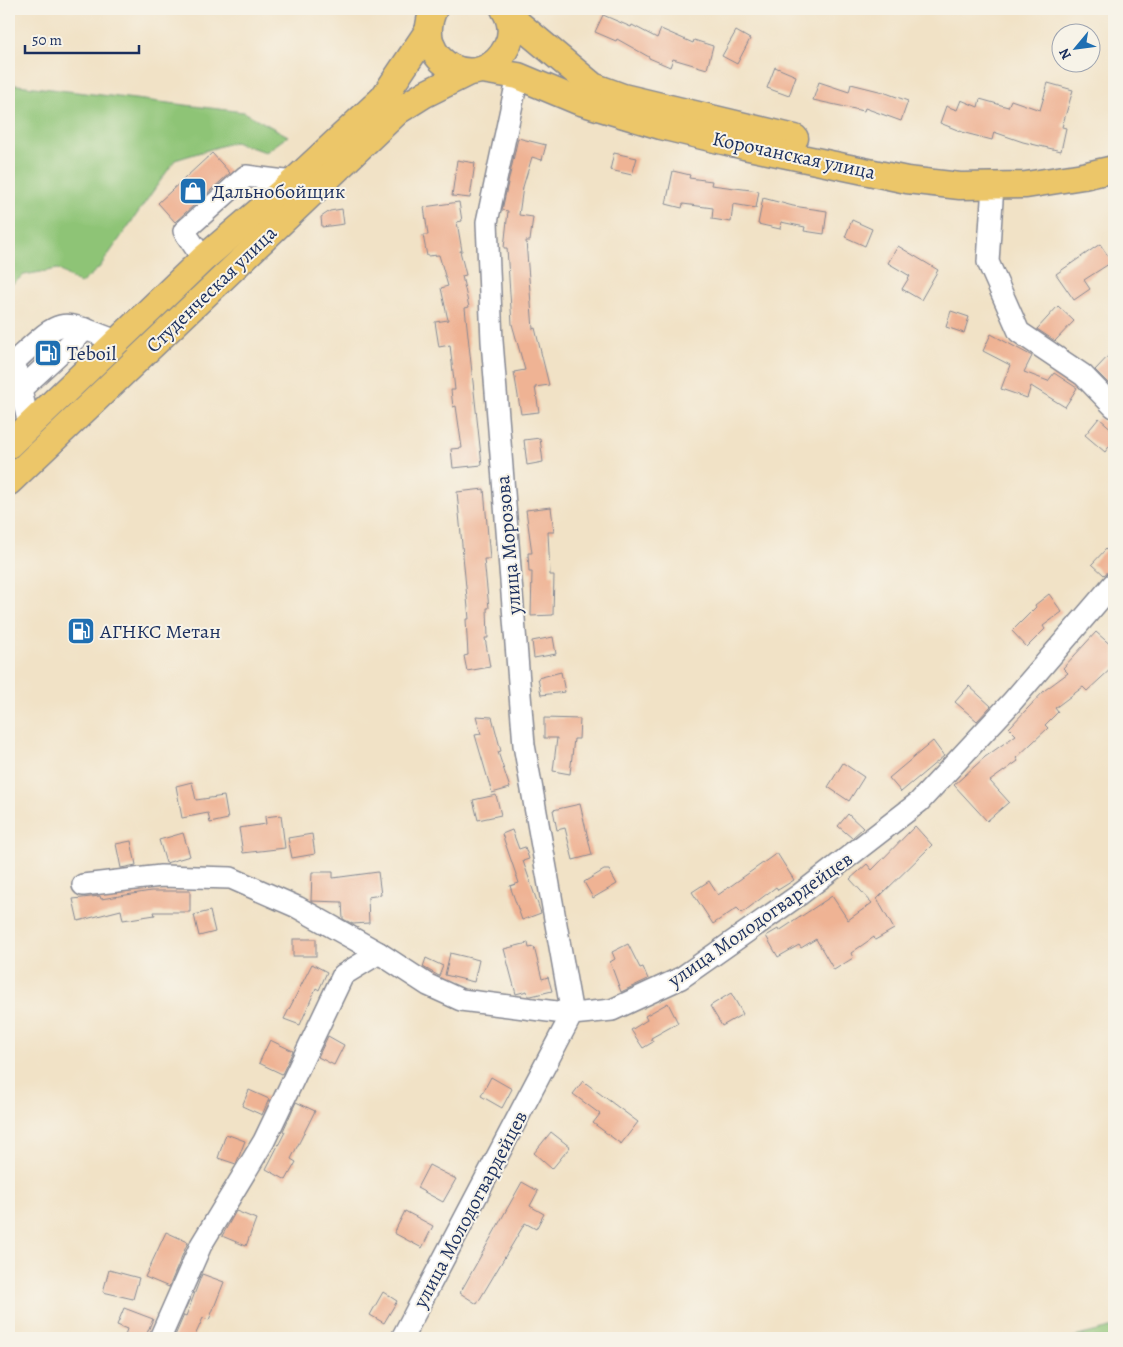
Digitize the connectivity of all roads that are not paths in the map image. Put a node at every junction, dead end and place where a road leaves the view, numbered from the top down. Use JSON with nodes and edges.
{"nodes":[{"id":1,"x":506,"y":12,"type":"edge"},
{"id":2,"x":429,"y":17,"type":"edge"},
{"id":3,"x":476,"y":71,"type":"junction"},
{"id":4,"x":518,"y":76,"type":"junction"},
{"id":5,"x":1114,"y":154,"type":"edge"},
{"id":6,"x":1114,"y":168,"type":"edge"},
{"id":7,"x":293,"y":182,"type":"junction"},
{"id":8,"x":993,"y":185,"type":"junction"},
{"id":9,"x":203,"y":260,"type":"junction"},
{"id":10,"x":117,"y":341,"type":"junction"},
{"id":11,"x":1114,"y":407,"type":"edge"},
{"id":12,"x":29,"y":425,"type":"junction"},
{"id":13,"x":9,"y":445,"type":"edge"},
{"id":14,"x":9,"y":482,"type":"edge"},
{"id":15,"x":1114,"y":583,"type":"edge"},
{"id":16,"x":83,"y":885,"type":"dead end"},
{"id":17,"x":379,"y":953,"type":"junction"},
{"id":18,"x":572,"y":1014,"type":"junction"},
{"id":19,"x":160,"y":1338,"type":"edge"},
{"id":20,"x":402,"y":1338,"type":"edge"}],
"edges":[{"from":1,"to":3,"type":"main road","name":"Студенческая улица"},
{"from":1,"to":5,"type":"main road","name":"Корочанская улица"},
{"from":2,"to":3,"type":"main road","name":"Корочанская улица"},
{"from":2,"to":7,"type":"main road","name":"Студенческая улица"},
{"from":3,"to":4,"type":"main road","name":"Корочанская улица"},
{"from":3,"to":14,"type":"main road","name":"Студенческая улица"},
{"from":4,"to":8,"type":"main road","name":"Корочанская улица"},
{"from":4,"to":18,"type":"street","name":"улица Морозова"},
{"from":6,"to":8,"type":"main road","name":"Корочанская улица"},
{"from":7,"to":9,"type":"main road","name":"Студенческая улица"},
{"from":7,"to":9,"type":"street"},
{"from":8,"to":11,"type":"street"},
{"from":9,"to":10,"type":"main road","name":"Студенческая улица"},
{"from":10,"to":12,"type":"main road","name":"Студенческая улица"},
{"from":10,"to":12,"type":"street"},
{"from":12,"to":13,"type":"main road","name":"Студенческая улица"},
{"from":15,"to":18,"type":"street","name":"улица Молодогвардейцев"},
{"from":16,"to":17,"type":"street"},
{"from":17,"to":18,"type":"street"},
{"from":17,"to":19,"type":"street"},
{"from":18,"to":20,"type":"street","name":"улица Молодогвардейцев"}]}
